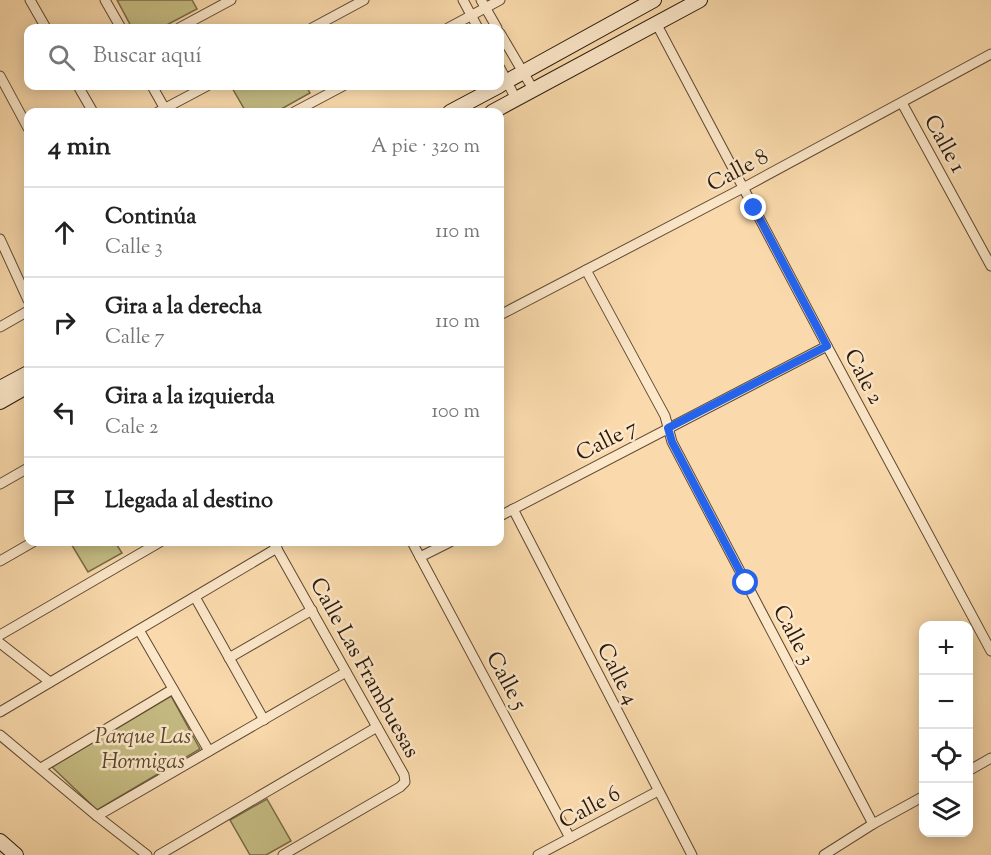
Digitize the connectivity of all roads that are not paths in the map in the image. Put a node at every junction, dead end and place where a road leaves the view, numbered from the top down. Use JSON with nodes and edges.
{"nodes":[{"id":1,"x":30,"y":0,"type":"edge"},
{"id":2,"x":105,"y":0,"type":"edge"},
{"id":3,"x":231,"y":0,"type":"edge"},
{"id":4,"x":364,"y":0,"type":"edge"},
{"id":5,"x":463,"y":0,"type":"edge"},
{"id":6,"x":500,"y":0,"type":"edge"},
{"id":7,"x":654,"y":0,"type":"edge"},
{"id":8,"x":700,"y":0,"type":"edge"},
{"id":9,"x":483,"y":4,"type":"edge"},
{"id":10,"x":471,"y":16,"type":"junction"},
{"id":11,"x":656,"y":23,"type":"junction"},
{"id":12,"x":44,"y":24,"type":"edge"},
{"id":13,"x":119,"y":24,"type":"edge"},
{"id":14,"x":186,"y":24,"type":"edge"},
{"id":15,"x":319,"y":24,"type":"edge"},
{"id":16,"x":456,"y":24,"type":"edge"},
{"id":17,"x":476,"y":24,"type":"edge"},
{"id":18,"x":495,"y":24,"type":"edge"},
{"id":19,"x":504,"y":40,"type":"edge"},
{"id":20,"x":991,"y":54,"type":"edge"},
{"id":21,"x":522,"y":72,"type":"junction"},
{"id":22,"x":0,"y":76,"type":"edge"},
{"id":23,"x":504,"y":83,"type":"edge"},
{"id":24,"x":504,"y":86,"type":"edge"},
{"id":25,"x":533,"y":89,"type":"junction"},
{"id":26,"x":80,"y":90,"type":"edge"},
{"id":27,"x":154,"y":90,"type":"edge"},
{"id":28,"x":200,"y":90,"type":"edge"},
{"id":29,"x":335,"y":90,"type":"edge"},
{"id":30,"x":491,"y":90,"type":"edge"},
{"id":31,"x":516,"y":99,"type":"junction"},
{"id":32,"x":902,"y":103,"type":"junction"},
{"id":33,"x":91,"y":108,"type":"edge"},
{"id":34,"x":161,"y":108,"type":"edge"},
{"id":35,"x":167,"y":108,"type":"edge"},
{"id":36,"x":302,"y":108,"type":"edge"},
{"id":37,"x":457,"y":108,"type":"edge"},
{"id":38,"x":499,"y":108,"type":"edge"},
{"id":39,"x":24,"y":121,"type":"edge"},
{"id":40,"x":743,"y":188,"type":"junction"},
{"id":41,"x":0,"y":239,"type":"edge"},
{"id":42,"x":991,"y":266,"type":"edge"},
{"id":43,"x":586,"y":270,"type":"junction"},
{"id":44,"x":24,"y":291,"type":"edge"},
{"id":45,"x":504,"y":313,"type":"edge"},
{"id":46,"x":24,"y":314,"type":"edge"},
{"id":47,"x":0,"y":327,"type":"edge"},
{"id":48,"x":827,"y":346,"type":"junction"},
{"id":49,"x":24,"y":374,"type":"edge"},
{"id":50,"x":0,"y":388,"type":"edge"},
{"id":51,"x":24,"y":388,"type":"edge"},
{"id":52,"x":0,"y":402,"type":"edge"},
{"id":53,"x":668,"y":428,"type":"junction"},
{"id":54,"x":24,"y":470,"type":"edge"},
{"id":55,"x":0,"y":484,"type":"edge"},
{"id":56,"x":513,"y":509,"type":"junction"},
{"id":57,"x":504,"y":514,"type":"edge"},
{"id":58,"x":26,"y":546,"type":"edge"},
{"id":59,"x":153,"y":546,"type":"edge"},
{"id":60,"x":273,"y":546,"type":"edge"},
{"id":61,"x":276,"y":546,"type":"edge"},
{"id":62,"x":414,"y":546,"type":"edge"},
{"id":63,"x":442,"y":546,"type":"edge"},
{"id":64,"x":420,"y":557,"type":"junction"},
{"id":65,"x":0,"y":561,"type":"edge"},
{"id":66,"x":195,"y":597,"type":"junction"},
{"id":67,"x":312,"y":610,"type":"junction"},
{"id":68,"x":139,"y":630,"type":"junction"},
{"id":69,"x":0,"y":635,"type":"edge"},
{"id":70,"x":0,"y":643,"type":"edge"},
{"id":71,"x":991,"y":651,"type":"edge"},
{"id":72,"x":229,"y":658,"type":"junction"},
{"id":73,"x":346,"y":672,"type":"junction"},
{"id":74,"x":50,"y":682,"type":"junction"},
{"id":75,"x":173,"y":689,"type":"junction"},
{"id":76,"x":0,"y":712,"type":"edge"},
{"id":77,"x":264,"y":720,"type":"junction"},
{"id":78,"x":377,"y":727,"type":"junction"},
{"id":79,"x":0,"y":735,"type":"edge"},
{"id":80,"x":209,"y":751,"type":"junction"},
{"id":81,"x":991,"y":758,"type":"edge"},
{"id":82,"x":41,"y":768,"type":"junction"},
{"id":83,"x":973,"y":769,"type":"edge"},
{"id":84,"x":658,"y":791,"type":"junction"},
{"id":85,"x":919,"y":799,"type":"edge"},
{"id":86,"x":97,"y":816,"type":"junction"},
{"id":87,"x":873,"y":824,"type":"junction"},
{"id":88,"x":570,"y":838,"type":"junction"},
{"id":89,"x":0,"y":842,"type":"edge"},
{"id":90,"x":16,"y":855,"type":"edge"},
{"id":91,"x":147,"y":855,"type":"edge"},
{"id":92,"x":159,"y":855,"type":"edge"},
{"id":93,"x":283,"y":855,"type":"edge"},
{"id":94,"x":538,"y":855,"type":"edge"},
{"id":95,"x":692,"y":855,"type":"edge"},
{"id":96,"x":824,"y":855,"type":"edge"}],
"edges":[{"from":1,"to":12,"type":"street"},
{"from":2,"to":13,"type":"street"},
{"from":3,"to":14,"type":"street"},
{"from":4,"to":15,"type":"street"},
{"from":5,"to":10,"type":"street"},
{"from":6,"to":9,"type":"street"},
{"from":7,"to":21,"type":"street"},
{"from":8,"to":11,"type":"street"},
{"from":9,"to":10,"type":"street"},
{"from":9,"to":18,"type":"street"},
{"from":10,"to":16,"type":"street"},
{"from":10,"to":17,"type":"street"},
{"from":11,"to":25,"type":"street"},
{"from":11,"to":40,"type":"street","name":"Cale 2"},
{"from":19,"to":21,"type":"street"},
{"from":20,"to":32,"type":"street","name":"Calle 8"},
{"from":21,"to":23,"type":"street"},
{"from":21,"to":25,"type":"street"},
{"from":22,"to":39,"type":"street"},
{"from":24,"to":31,"type":"street"},
{"from":25,"to":31,"type":"street"},
{"from":26,"to":33,"type":"street"},
{"from":27,"to":34,"type":"street"},
{"from":28,"to":35,"type":"street"},
{"from":29,"to":36,"type":"street"},
{"from":30,"to":37,"type":"street"},
{"from":31,"to":38,"type":"street"},
{"from":32,"to":40,"type":"street","name":"Calle 8"},
{"from":32,"to":42,"type":"street","name":"Calle 1"},
{"from":40,"to":43,"type":"street","name":"Calle 8"},
{"from":40,"to":48,"type":"street","name":"Cale 2"},
{"from":41,"to":44,"type":"street"},
{"from":43,"to":45,"type":"street","name":"Calle 8"},
{"from":43,"to":53,"type":"street","name":"Calle 3"},
{"from":46,"to":47,"type":"street"},
{"from":48,"to":53,"type":"street","name":"Calle 7"},
{"from":48,"to":71,"type":"street","name":"Cale 2"},
{"from":49,"to":50,"type":"street"},
{"from":51,"to":52,"type":"street"},
{"from":53,"to":56,"type":"street","name":"Calle 7"},
{"from":53,"to":87,"type":"street","name":"Calle 3"},
{"from":54,"to":55,"type":"street"},
{"from":56,"to":57,"type":"street","name":"Calle 7"},
{"from":56,"to":84,"type":"street","name":"Calle 4"},
{"from":58,"to":65,"type":"street"},
{"from":59,"to":69,"type":"street"},
{"from":60,"to":66,"type":"street"},
{"from":61,"to":67,"type":"street","name":"Calle Las Frambuesas"},
{"from":62,"to":64,"type":"street","name":"Calle 5"},
{"from":63,"to":64,"type":"street"},
{"from":64,"to":88,"type":"street","name":"Calle 5"},
{"from":66,"to":68,"type":"street"},
{"from":66,"to":72,"type":"street"},
{"from":67,"to":72,"type":"street"},
{"from":67,"to":73,"type":"street","name":"Calle Las Frambuesas"},
{"from":68,"to":74,"type":"street"},
{"from":68,"to":75,"type":"street"},
{"from":70,"to":74,"type":"street"},
{"from":72,"to":77,"type":"street"},
{"from":73,"to":77,"type":"street"},
{"from":73,"to":78,"type":"street","name":"Calle Las Frambuesas"},
{"from":74,"to":76,"type":"street"},
{"from":75,"to":80,"type":"street"},
{"from":75,"to":82,"type":"street"},
{"from":77,"to":80,"type":"street"},
{"from":78,"to":92,"type":"street"},
{"from":78,"to":93,"type":"street","name":"Calle Las Frambuesas"},
{"from":79,"to":82,"type":"street"},
{"from":80,"to":86,"type":"street"},
{"from":81,"to":83,"type":"street"},
{"from":82,"to":86,"type":"street"},
{"from":84,"to":88,"type":"street","name":"Calle 6"},
{"from":84,"to":95,"type":"street","name":"Calle 4"},
{"from":85,"to":87,"type":"street"},
{"from":86,"to":91,"type":"street"},
{"from":87,"to":96,"type":"street"},
{"from":88,"to":94,"type":"street","name":"Calle 6"},
{"from":89,"to":90,"type":"street"}]}
